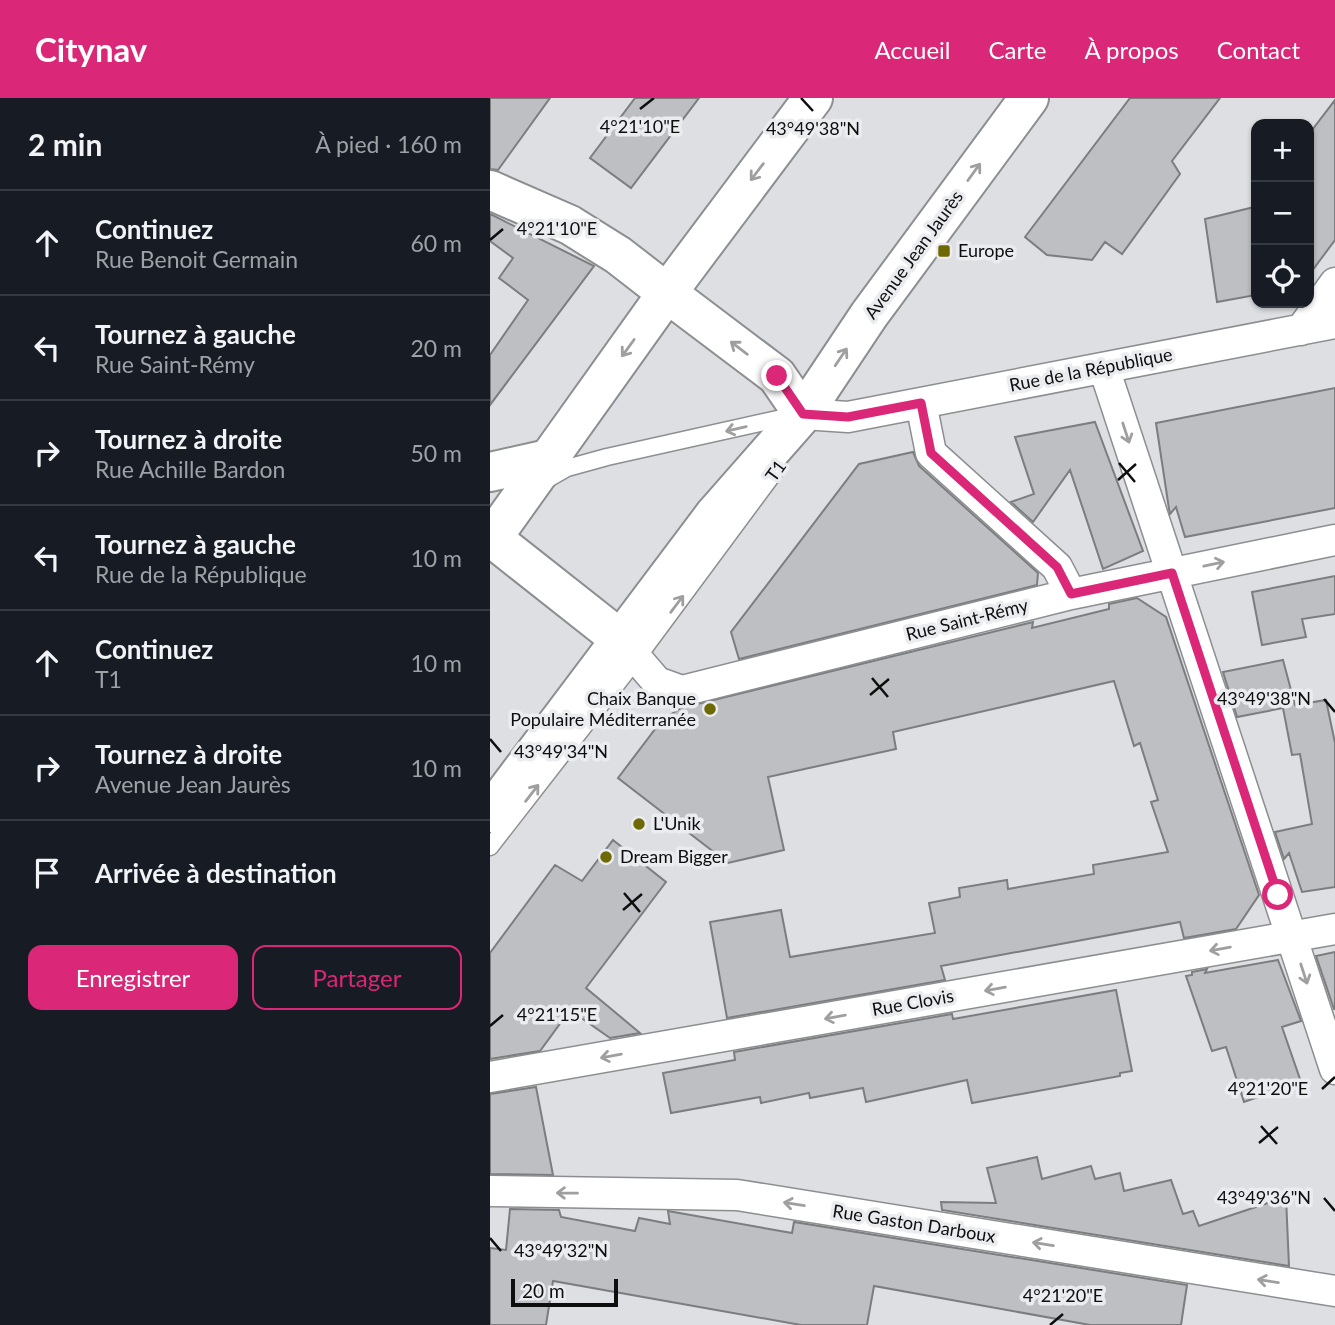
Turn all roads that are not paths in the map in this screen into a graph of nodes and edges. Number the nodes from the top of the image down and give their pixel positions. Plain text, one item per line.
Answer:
1 (813, 98) edge
2 (1028, 98) edge
3 (490, 190) edge
4 (1335, 284) edge
5 (667, 293) junction
6 (1335, 323) edge
7 (1301, 330) junction
8 (1104, 368) junction
9 (921, 403) junction
10 (806, 422) junction
11 (548, 459) junction
12 (490, 472) edge
13 (524, 494) junction
14 (491, 534) edge
15 (1335, 540) edge
16 (1172, 573) junction
17 (1071, 594) junction
18 (628, 649) junction
19 (490, 813) edge
20 (490, 847) edge
21 (1335, 929) edge
22 (1291, 937) junction
23 (1335, 1069) edge
24 (490, 1077) edge
25 (490, 1191) edge
26 (1335, 1292) edge

1 -> 5 main road
10 -> 2 main road, Avenue Jean Jaurès
3 - 5 main road
4 - 7 street
10 -> 5 main road
5 -> 11 main road
6 - 7 street, Rue de la République
7 - 8 street, Rue de la République
8 - 9 street, Rue de la République
8 -> 16 street
9 - 10 street, Rue de la République
9 - 17 street
10 -> 13 lane
18 -> 10 main road, Avenue Jean Jaurès
11 - 12 main road
11 - 13 main road
13 - 14 main road
14 - 18 main road
16 -> 15 street, Rue Saint-Rémy
16 - 17 street, Rue Saint-Rémy
16 - 22 street
17 - 18 street, Rue Saint-Rémy
18 - 19 main road, Avenue Jean Jaurès
20 -> 18 lane
21 - 22 street, Rue Clovis
22 -> 23 street
22 -> 24 street, Rue Clovis
26 -> 25 street, Rue Gaston Darboux

